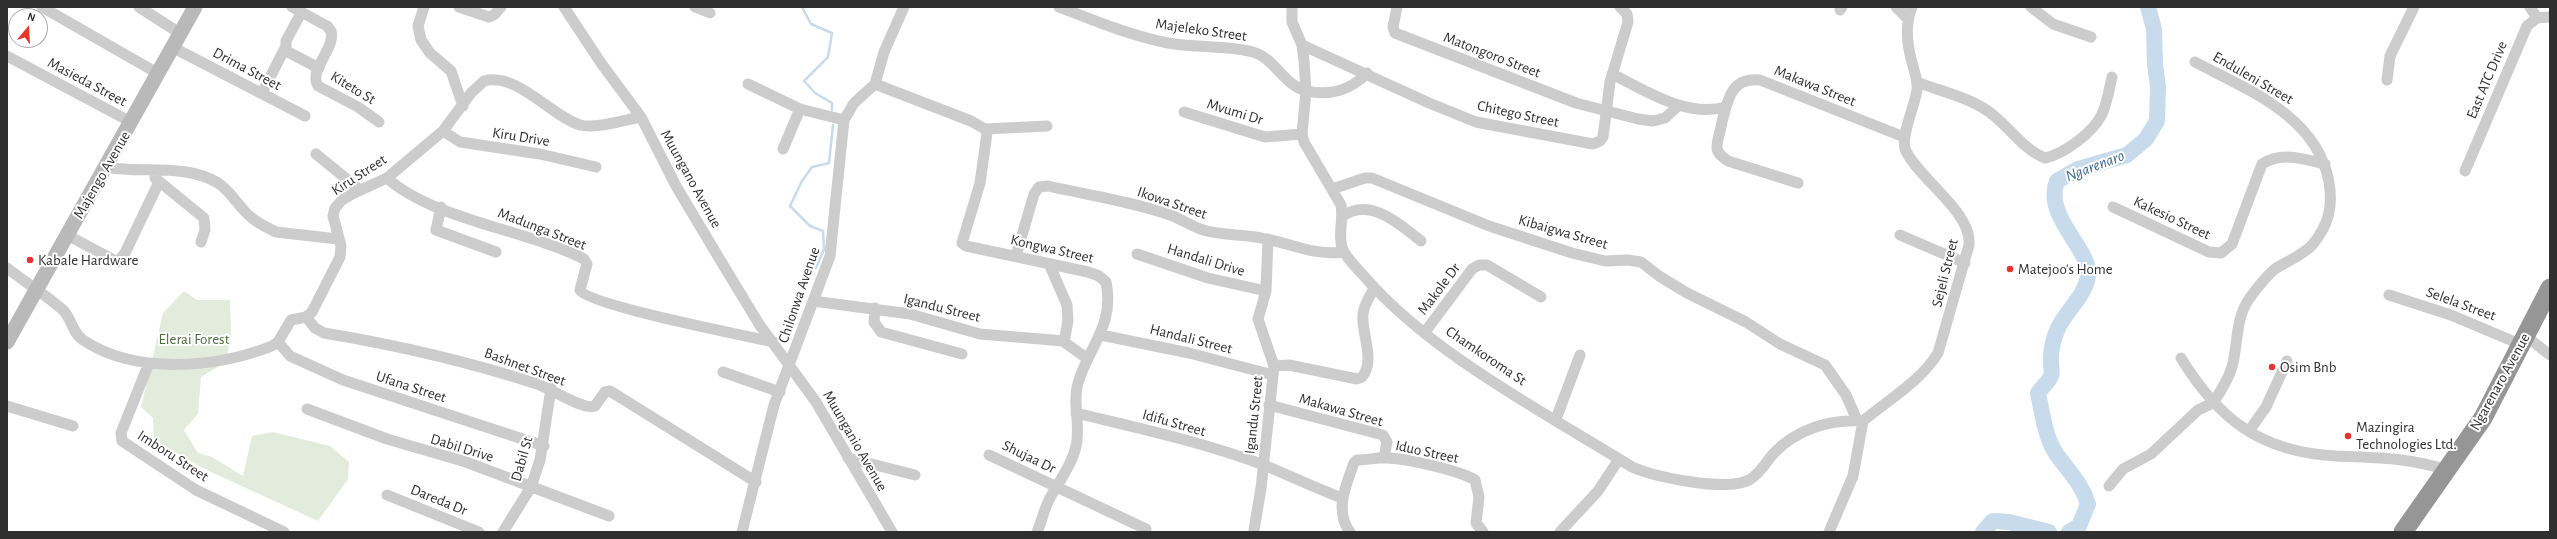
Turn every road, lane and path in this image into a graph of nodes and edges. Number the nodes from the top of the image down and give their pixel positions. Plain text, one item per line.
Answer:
1 (42, 7) edge
2 (139, 7) edge
3 (195, 7) edge
4 (424, 7) edge
5 (459, 7) edge
6 (501, 7) edge
7 (564, 7) edge
8 (695, 7) edge
9 (904, 7) edge
10 (1059, 7) edge
11 (1292, 7) edge
12 (1397, 7) edge
13 (1620, 7) edge
14 (1896, 7) edge
15 (1912, 7) edge
16 (2031, 7) edge
17 (2414, 7) edge
18 (2530, 7) edge
19 (296, 10) edge
20 (710, 13) dead end
21 (2550, 17) edge
22 (1907, 18) junction
23 (2537, 18) junction
24 (181, 34) junction
25 (2091, 37) dead end
26 (1302, 45) junction
27 (174, 48) junction
28 (285, 48) junction
29 (7, 56) edge
30 (2195, 62) dead end
31 (319, 68) junction
32 (1368, 73) junction
33 (159, 74) junction
34 (1612, 74) junction
35 (2112, 77) dead end
36 (2387, 80) dead end
37 (1917, 82) junction
38 (748, 84) dead end
39 (875, 84) junction
40 (1306, 91) junction
41 (262, 93) junction
42 (1680, 105) junction
43 (463, 106) junction
44 (1726, 107) junction
45 (800, 109) junction
46 (1604, 110) junction
47 (1184, 112) dead end
48 (305, 116) dead end
49 (641, 117) junction
50 (844, 120) junction
51 (131, 122) junction
52 (379, 122) dead end
53 (1047, 126) dead end
54 (985, 129) junction
55 (443, 131) junction
56 (1302, 134) junction
57 (1904, 137) junction
58 (783, 149) dead end
59 (316, 154) dead end
60 (2325, 164) junction
61 (596, 166) dead end
62 (106, 167) junction
63 (147, 171) junction
64 (2465, 171) dead end
65 (387, 178) junction
66 (159, 182) junction
67 (1798, 183) dead end
68 (360, 190) junction
69 (1332, 190) junction
70 (441, 207) junction
71 (2113, 207) dead end
72 (1343, 216) junction
73 (68, 235) junction
74 (1900, 236) dead end
75 (338, 239) junction
76 (1268, 239) junction
77 (1421, 241) dead end
78 (200, 242) dead end
79 (496, 252) dead end
80 (1344, 252) junction
81 (1137, 254) dead end
82 (1016, 256) junction
83 (1965, 263) junction
84 (1050, 266) junction
85 (7, 268) edge
86 (1374, 288) junction
87 (2550, 288) edge
88 (36, 290) junction
89 (1266, 292) junction
90 (2389, 295) dead end
91 (1541, 297) dead end
92 (813, 300) junction
93 (875, 308) junction
94 (306, 317) junction
95 (1425, 332) junction
96 (1101, 335) junction
97 (1064, 341) junction
98 (2524, 341) junction
99 (7, 342) edge
100 (278, 342) junction
101 (774, 342) junction
102 (962, 354) dead end
103 (2550, 354) edge
104 (1580, 356) dead end
105 (2182, 358) dead end
106 (1088, 359) junction
107 (2287, 361) dead end
108 (149, 363) junction
109 (790, 367) junction
110 (1273, 371) junction
111 (723, 372) dead end
112 (551, 388) junction
113 (780, 392) junction
114 (2213, 403) junction
115 (1269, 405) junction
116 (7, 406) edge
117 (307, 409) dead end
118 (1076, 413) junction
119 (1556, 419) junction
120 (1860, 420) junction
121 (73, 426) dead end
122 (2249, 431) junction
123 (544, 446) junction
124 (989, 455) dead end
125 (848, 458) junction
126 (1384, 458) junction
127 (1619, 459) junction
128 (1263, 465) junction
129 (2447, 470) junction
130 (915, 475) dead end
131 (756, 482) junction
132 (2109, 486) dead end
133 (531, 487) junction
134 (1056, 487) junction
135 (387, 495) dead end
136 (1342, 498) junction
137 (609, 516) dead end
138 (1146, 529) dead end
139 (1254, 530) dead end
140 (284, 532) edge
141 (479, 532) edge
142 (503, 532) edge
143 (742, 532) edge
144 (892, 532) edge
145 (1037, 532) edge
146 (1350, 532) edge
147 (1483, 532) edge
148 (1560, 532) edge
149 (1829, 532) edge
150 (2403, 532) edge

1 - 33 street
2 - 24 street
3 - 24 street, Majengo Avenue
4 - 43 street
5 - 6 street
7 - 49 street, Muungano Avenue
8 - 20 street
9 - 39 street
10 - 40 street, Majeleko Street
11 - 26 street
12 - 46 street, Matongoro Street
13 - 34 street, Chitego Street
14 - 22 street
15 - 22 street
16 - 25 street
17 - 36 street
18 - 23 street
19 - 28 street
19 - 31 street, Kiteto St
21 - 23 street
22 - 37 street
23 - 64 street, East ATC Drive
24 - 27 street, Majengo Avenue
26 - 32 street, Chitego Street
26 - 40 street
27 - 33 street, Majengo Avenue
27 - 41 street, Drima Street
28 - 31 street
28 - 41 street
29 - 51 street, Masieda Street
30 - 60 street, Enduleni Street
31 - 52 street, Kiteto St
32 - 40 street
32 - 46 street, Chitego Street
33 - 51 street, Majengo Avenue
34 - 42 street
34 - 46 street, Chitego Street
35 - 37 street
37 - 57 street
38 - 45 street
39 - 50 street, Chilonwa Avenue
39 - 54 street
40 - 56 street
41 - 48 street, Drima Street
42 - 44 street
42 - 46 street
43 - 49 street, Kiru Street
43 - 55 street, Kiru Street
44 - 57 street, Makawa Street
44 - 67 street, Makawa Street
45 - 50 street
45 - 58 street
47 - 56 street, Mvumi Dr
49 - 101 street, Muungano Avenue
50 - 92 street, Chilonwa Avenue
51 - 62 street, Majengo Avenue
53 - 54 street
54 - 82 street, Kongwa Street
55 - 61 street, Kiru Drive
55 - 65 street, Kiru Street
56 - 69 street
57 - 83 street, Sejeli Street
59 - 68 street
60 - 71 street, Kakesio Street
60 - 114 street, Enduleni Street
62 - 63 street
62 - 73 street, Majengo Avenue
63 - 66 street
63 - 75 street
65 - 68 street, Kiru Street
65 - 70 street, Madunga Street
66 - 73 street
66 - 78 street
68 - 75 street, Kiru Street
69 - 72 street
69 - 120 street, Kibaigwa Street
70 - 79 street
70 - 101 street, Madunga Street
72 - 77 street
72 - 80 street
73 - 88 street, Majengo Avenue
74 - 83 street
75 - 94 street, Kiru Street
76 - 80 street, Ikowa Street
76 - 82 street, Ikowa Street
76 - 89 street
80 - 86 street, Chamkoroma St
81 - 89 street, Handali Drive
82 - 84 street, Kongwa Street
83 - 120 street, Sejeli Street
84 - 96 street, Kongwa Street
84 - 97 street
85 - 88 street
86 - 95 street, Chamkoroma St
86 - 110 street, Igandu Street
87 - 98 highway, Ngarenaro Avenue
88 - 99 street, Majengo Avenue
88 - 108 street
89 - 110 street
90 - 98 street, Selela Street
91 - 95 street, Makole Dr
92 - 93 street, Igandu Street
92 - 109 street, Chilonwa Avenue
93 - 97 street, Igandu Street
93 - 102 street
94 - 100 street
94 - 112 street, Bashnet Street
95 - 119 street, Chamkoroma St
96 - 106 street, Kongwa Street
96 - 110 street, Handali Street
97 - 106 street
98 - 103 street, Selela Street
98 - 129 highway, Ngarenaro Avenue
100 - 108 street
100 - 123 street, Ufana Street
101 - 109 street, Muungano Avenue
104 - 119 street
105 - 114 street
106 - 118 street, Kongwa Street
107 - 122 street
108 - 140 street, Imboru Street
109 - 113 street, Chilonwa Avenue
109 - 125 street, Muunganio Avenue
110 - 115 street, Igandu Street
111 - 113 street
112 - 123 street, Dabil St
112 - 131 street, Bashnet Street
113 - 131 street, Chilonwa Avenue
114 - 122 street
114 - 132 street
115 - 126 street, Makawa Street
115 - 128 street, Igandu Street
116 - 121 street
117 - 133 street, Dabil Drive
118 - 128 street, Idifu Street
118 - 134 street, Kongwa Street
119 - 127 street, Chamkoroma St
120 - 127 street, Chamkoroma St
120 - 149 street
122 - 129 street
123 - 133 street, Dabil St
124 - 134 street, Shujaa Dr
125 - 130 street
125 - 144 street, Muunganio Avenue
126 - 136 street, Iduo Street
126 - 147 street, Iduo Street
127 - 148 street
128 - 136 street
128 - 139 street, Igandu Street
129 - 150 highway, Ngarenaro Avenue
131 - 143 street, Chilonwa Avenue
133 - 137 street, Dabil Drive
133 - 142 street, Dabil St
134 - 138 street, Shujaa Dr
134 - 145 street, Kongwa Street
135 - 141 street, Dareda Dr
136 - 146 street, Iduo Street

